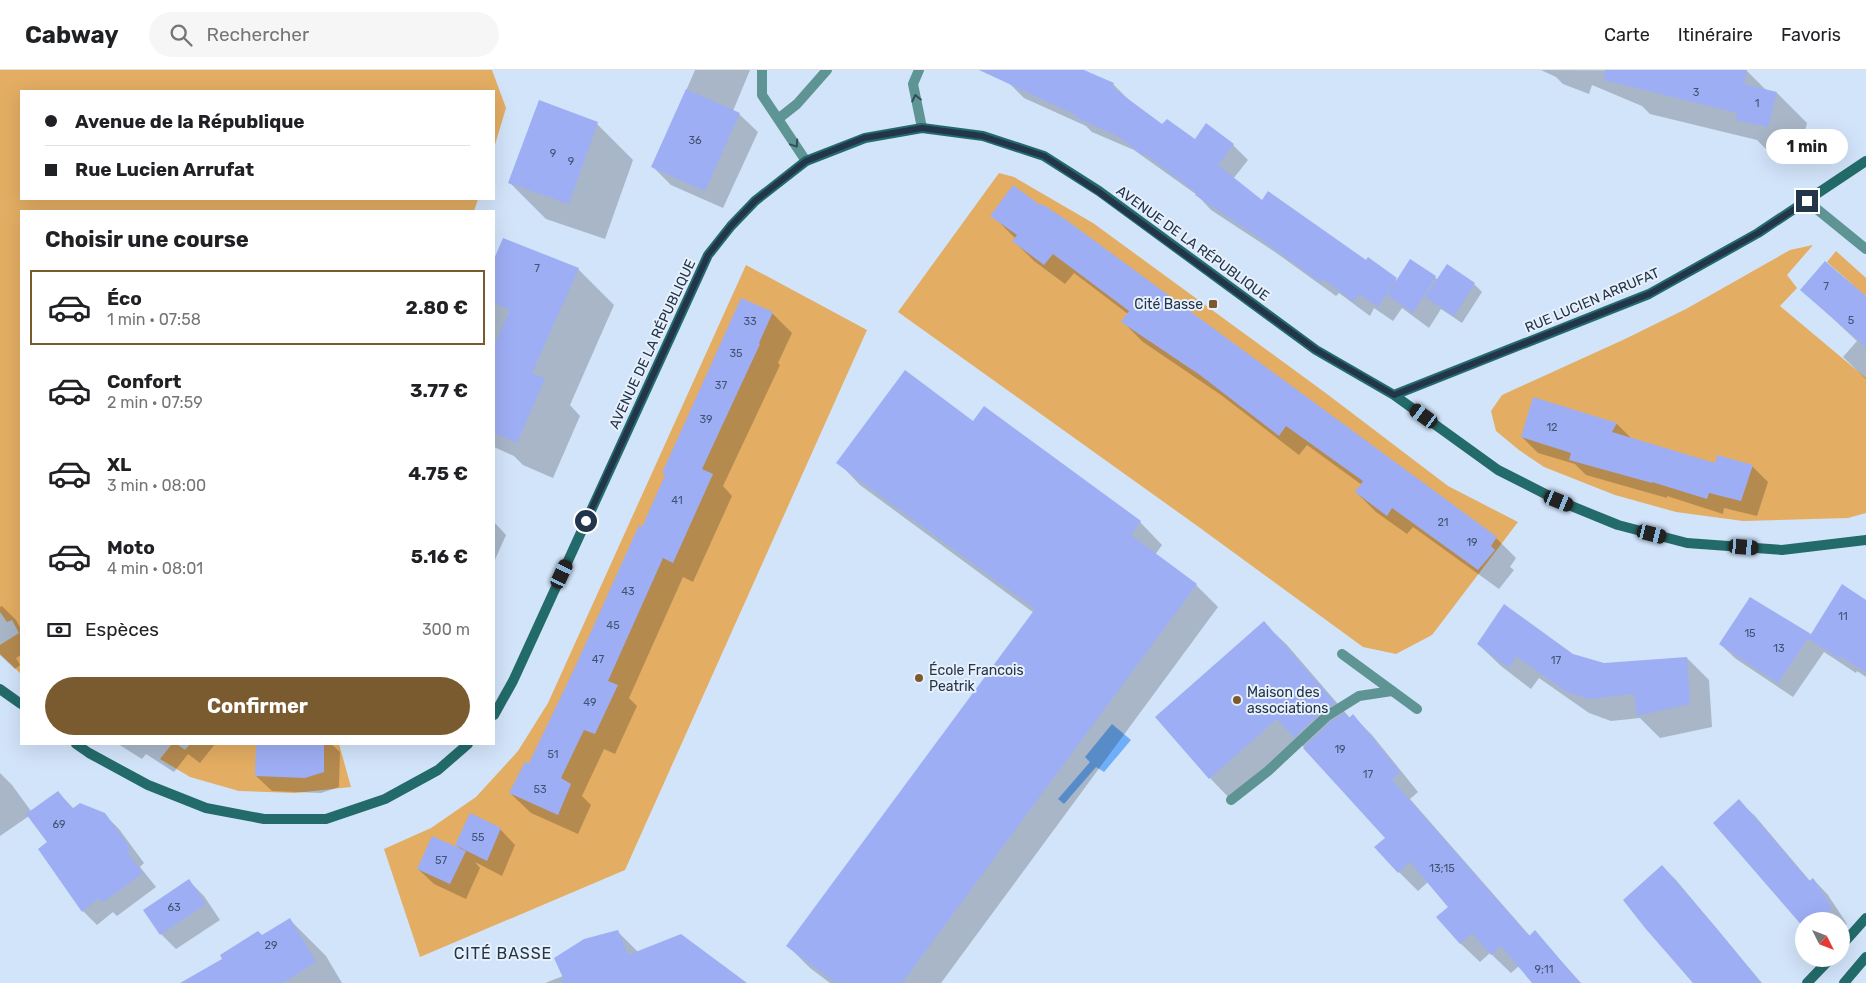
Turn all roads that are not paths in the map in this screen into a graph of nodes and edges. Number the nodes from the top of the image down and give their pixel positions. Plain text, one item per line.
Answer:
1 (762, 70) edge
2 (827, 70) edge
3 (919, 70) edge
4 (778, 119) junction
5 (922, 128) junction
6 (806, 161) junction
7 (1866, 161) edge
8 (1807, 201) junction
9 (1866, 249) edge
10 (1394, 395) junction
11 (1866, 540) edge
12 (1342, 654) dead end
13 (0, 689) edge
14 (1392, 691) junction
15 (20, 703) edge
16 (1417, 709) dead end
17 (495, 713) edge
18 (77, 745) edge
19 (467, 745) edge
20 (1231, 800) dead end
21 (1866, 918) edge
22 (1850, 936) edge
23 (1866, 958) edge
24 (1821, 968) edge
25 (1807, 983) edge
26 (1844, 983) edge

1 - 4 street
2 - 4 street
5 -> 3 street
4 -> 6 street
5 - 6 street, AVENUE DE LA RÉPUBLIQUE
5 - 10 street, AVENUE DE LA RÉPUBLIQUE
6 - 17 street, AVENUE DE LA RÉPUBLIQUE
7 - 8 street, RUE LUCIEN ARRUFAT
8 - 9 street
8 - 10 street, RUE LUCIEN ARRUFAT
10 - 11 street, AVENUE DE LA RÉPUBLIQUE
12 - 14 street
13 - 15 street
14 - 16 street
14 - 20 street
18 - 19 street
21 - 22 street
23 - 26 street
24 - 25 street

